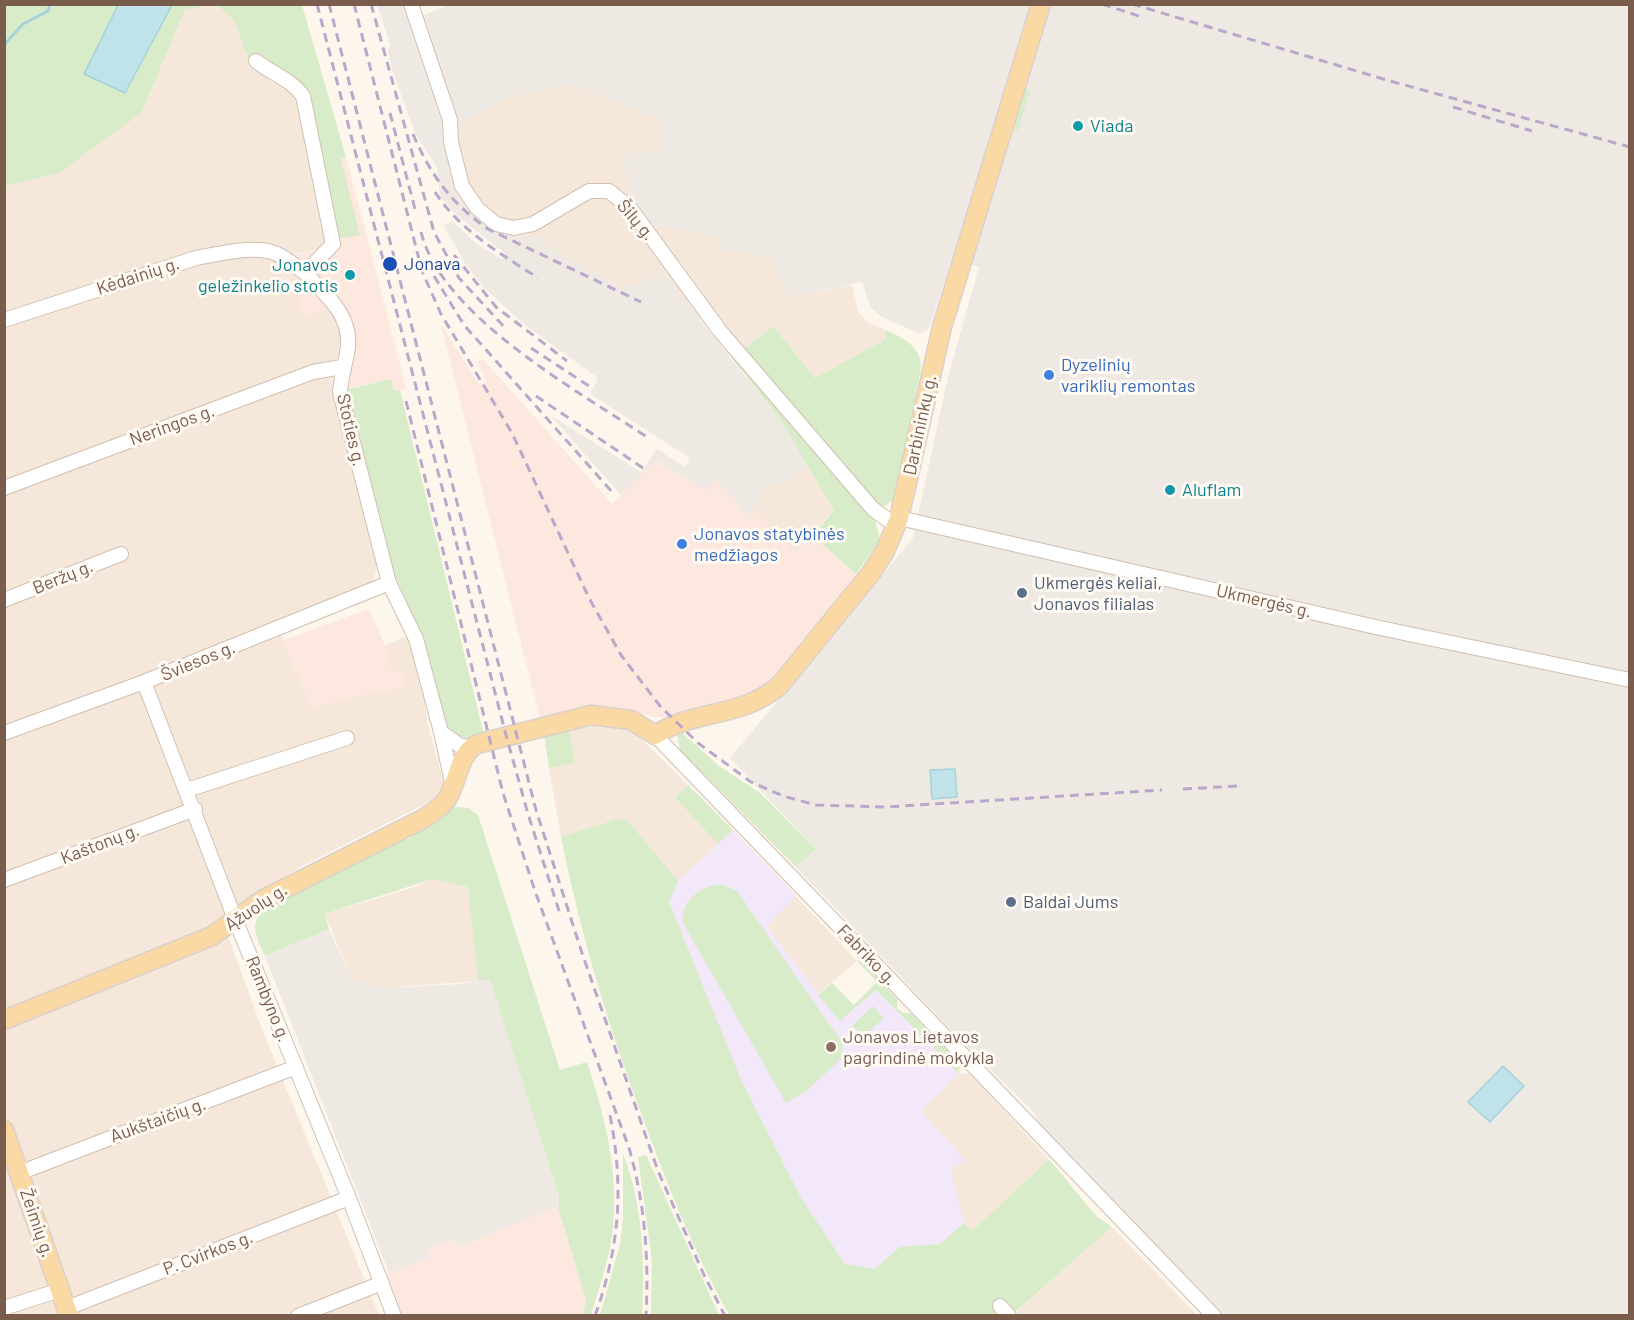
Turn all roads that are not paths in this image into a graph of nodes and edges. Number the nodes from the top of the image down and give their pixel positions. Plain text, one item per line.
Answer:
1 (411, 4) edge
2 (1041, 4) edge
3 (256, 61) dead end
4 (305, 273) junction
5 (4, 320) edge
6 (342, 367) junction
7 (4, 488) edge
8 (898, 522) junction
9 (120, 554) dead end
10 (389, 584) junction
11 (4, 600) edge
12 (1629, 680) edge
13 (144, 682) junction
14 (441, 732) junction
15 (4, 733) edge
16 (655, 735) junction
17 (347, 738) dead end
18 (470, 748) junction
19 (453, 787) junction
20 (187, 790) junction
21 (195, 809) junction
22 (4, 880) edge
23 (235, 919) junction
24 (4, 1020) edge
25 (296, 1067) junction
26 (4, 1130) edge
27 (19, 1173) junction
28 (349, 1198) junction
29 (382, 1283) junction
30 (60, 1290) junction
31 (4, 1308) edge
32 (68, 1312) edge
33 (298, 1316) edge
34 (394, 1316) edge
35 (1214, 1316) edge

1 - 8 street, Šilų g.
2 - 8 main road, Darbininkų g.
3 - 4 street
4 - 5 street, Kėdainių g.
4 - 6 street, Stoties g.
6 - 7 street, Neringos g.
6 - 10 street, Stoties g.
8 - 12 street, Ukmergės g.
8 - 16 main road, Darbininkų g.
9 - 11 street, Beržų g.
10 - 13 street, Šviesos g.
10 - 14 street, Stoties g.
13 - 15 street, Šviesos g.
13 - 20 street, Rambyno g.
14 - 18 street
14 - 19 street, Stoties g.
16 - 18 main road, Fabriko g.
16 - 35 street, Fabriko g.
17 - 20 street
18 - 19 main road, Ąžuolų g.
19 - 23 main road, Ąžuolų g.
20 - 21 street, Rambyno g.
21 - 22 street, Kaštonų g.
21 - 23 street, Rambyno g.
23 - 24 main road, Ąžuolų g.
23 - 25 street, Rambyno g.
25 - 27 street, Aukštaičių g.
25 - 28 street, Rambyno g.
26 - 27 main road, Žeimių g.
27 - 30 main road, Žeimių g.
28 - 29 street, Rambyno g.
28 - 32 street, P. Cvirkos g.
29 - 33 street
29 - 34 street, Rambyno g.
30 - 31 street
30 - 32 main road, Žeimių g.

